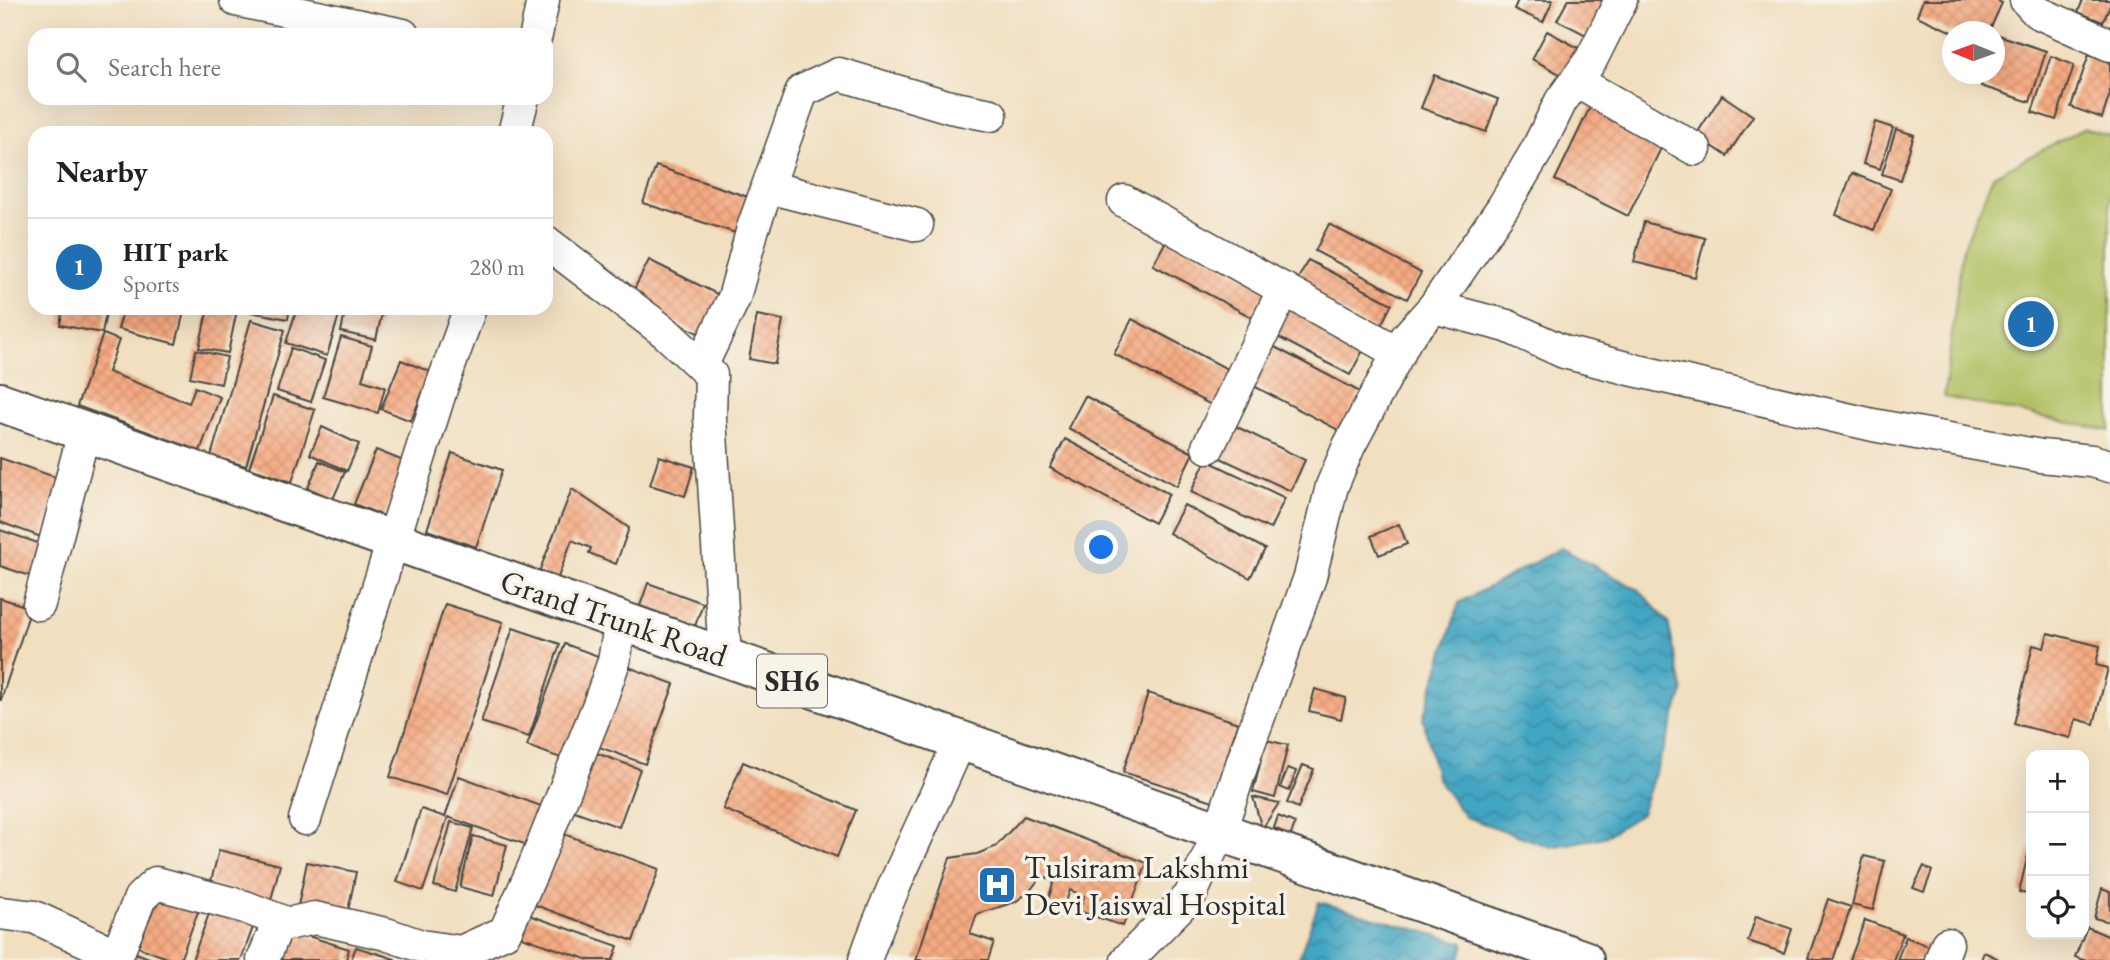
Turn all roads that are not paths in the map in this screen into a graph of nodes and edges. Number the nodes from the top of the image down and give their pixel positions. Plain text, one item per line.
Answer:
1 (236, 0) edge
2 (542, 0) edge
3 (1621, 0) edge
4 (2026, 0) edge
5 (2070, 13) edge
6 (370, 28) edge
7 (537, 28) edge
8 (2110, 45) edge
9 (1576, 81) junction
10 (521, 105) edge
11 (991, 115) dead end
12 (516, 126) edge
13 (1695, 149) dead end
14 (768, 187) junction
15 (1124, 201) dead end
16 (917, 225) dead end
17 (553, 247) edge
18 (1284, 289) junction
19 (1434, 307) junction
20 (468, 315) edge
21 (1399, 353) junction
22 (701, 366) junction
23 (0, 402) edge
24 (84, 432) junction
25 (1208, 447) dead end
26 (2110, 466) edge
27 (393, 541) junction
28 (39, 604) dead end
29 (621, 621) junction
30 (725, 657) junction
31 (960, 740) junction
32 (306, 819) dead end
33 (1220, 831) junction
34 (0, 913) edge
35 (288, 924) junction
36 (431, 954) edge
37 (116, 958) edge
38 (1575, 959) edge
39 (263, 960) edge
40 (865, 960) edge
41 (1127, 960) edge

1 - 6 street
2 - 7 street
3 - 9 street
4 - 5 street
5 - 8 street
9 - 13 street
9 - 19 street
10 - 12 street
11 - 14 street
14 - 16 street
14 - 22 street
15 - 18 street
17 - 22 street
18 - 21 street
18 - 25 street
19 - 21 street
19 - 26 street
20 - 27 street
21 - 33 street
22 - 30 street
23 - 24 main road, Grand Trunk Road / SH6
24 - 27 main road, Grand Trunk Road / SH6
24 - 28 street
27 - 29 main road, Grand Trunk Road / SH6
27 - 32 street
29 - 30 main road, Grand Trunk Road / SH6
29 - 36 street
30 - 31 main road, Grand Trunk Road / SH6
31 - 33 main road, Grand Trunk Road / SH6
31 - 40 street
33 - 38 main road, Grand Trunk Road / SH6
33 - 41 street
34 - 37 street
35 - 36 street
35 - 37 street
35 - 39 street

